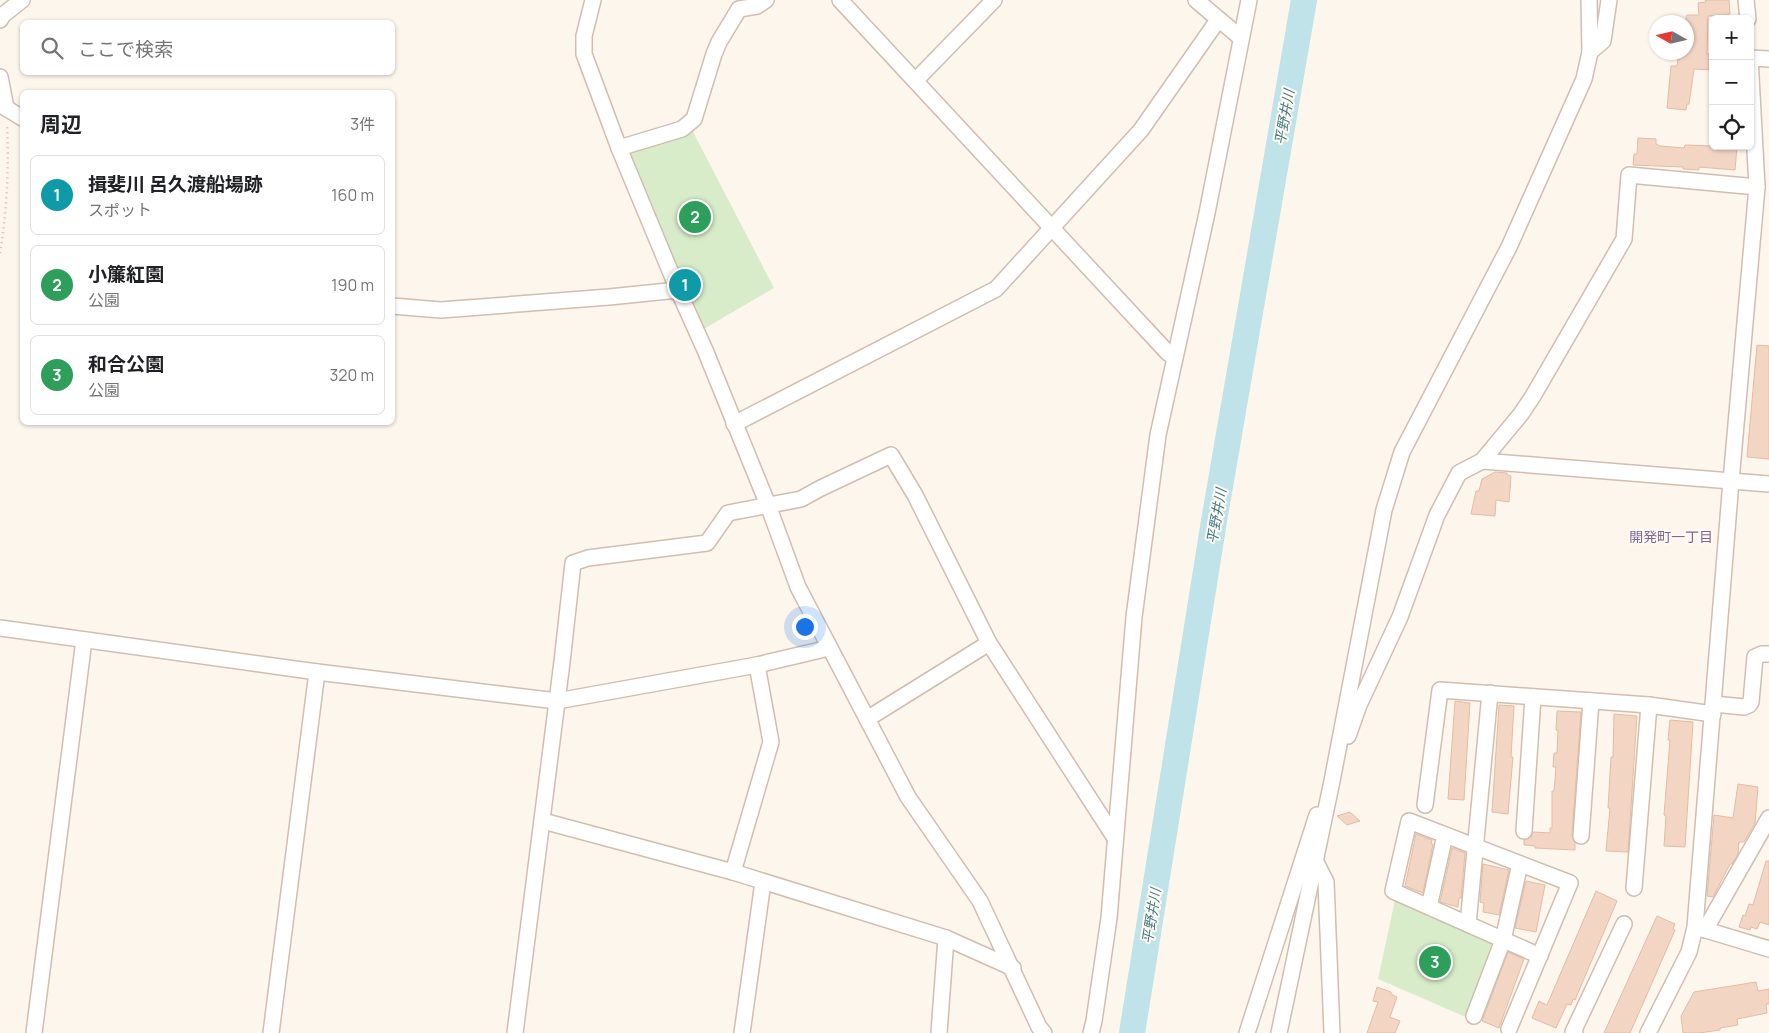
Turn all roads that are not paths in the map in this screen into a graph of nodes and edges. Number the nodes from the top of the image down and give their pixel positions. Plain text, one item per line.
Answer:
1 (22, 0) edge
2 (593, 0) edge
3 (766, 0) edge
4 (840, 0) edge
5 (994, 0) edge
6 (1196, 0) edge
7 (1249, 0) edge
8 (1589, 0) edge
9 (1609, 0) edge
10 (1746, 0) edge
11 (734, 4) edge
12 (1748, 15) edge
13 (0, 20) edge
14 (1218, 20) junction
15 (1242, 38) junction
16 (1590, 52) junction
17 (1754, 58) edge
18 (1769, 59) edge
19 (1750, 60) edge
20 (0, 77) edge
21 (916, 80) junction
22 (3, 106) edge
23 (20, 117) edge
24 (619, 148) junction
25 (1761, 185) edge
26 (1051, 227) junction
27 (678, 290) junction
28 (395, 306) edge
29 (1175, 356) junction
30 (734, 424) junction
31 (1482, 461) junction
32 (1731, 481) junction
33 (1769, 484) edge
34 (768, 505) junction
35 (0, 628) edge
36 (84, 640) junction
37 (989, 643) junction
38 (829, 648) junction
39 (1769, 654) edge
40 (757, 665) junction
41 (317, 672) junction
42 (1490, 693) junction
43 (1533, 697) junction
44 (557, 701) junction
45 (1591, 701) junction
46 (1649, 705) junction
47 (1713, 709) junction
48 (867, 719) junction
49 (1332, 781) junction
50 (1425, 805) dead end
51 (1769, 818) edge
52 (543, 821) junction
53 (1524, 831) dead end
54 (1445, 835) junction
55 (1581, 836) dead end
56 (1115, 838) junction
57 (1475, 847) junction
58 (1315, 860) junction
59 (1520, 864) junction
60 (733, 872) junction
61 (763, 882) junction
62 (1634, 888) dead end
63 (1429, 907) junction
64 (1468, 924) junction
65 (1624, 924) dead end
66 (1700, 928) junction
67 (946, 938) junction
68 (1503, 940) junction
69 (1769, 949) edge
70 (1540, 956) junction
71 (1013, 968) junction
72 (1474, 1016) dead end
73 (1510, 1029) dead end
74 (34, 1033) edge
75 (270, 1033) edge
76 (515, 1033) edge
77 (742, 1033) edge
78 (939, 1033) edge
79 (1044, 1033) edge
80 (1091, 1033) edge
81 (1247, 1033) edge
82 (1279, 1033) edge
83 (1332, 1033) edge
84 (1576, 1033) edge
85 (1648, 1033) edge

1 - 13 street
2 - 24 street
3 - 11 street
4 - 21 street
5 - 21 street
6 - 14 street
7 - 15 street
8 - 16 street
9 - 16 street
10 - 12 street
11 - 24 street
14 - 15 street
14 - 26 street
15 - 29 street
16 - 49 street
17 - 18 street
19 - 25 street
20 - 22 street
21 - 26 street
22 - 23 street
24 - 27 street
25 - 31 street
25 - 32 street
26 - 29 street
26 - 30 street
27 - 28 street
27 - 30 street
29 - 56 street
30 - 34 street
31 - 32 street
31 - 49 street
32 - 33 street
32 - 47 street
34 - 37 street
34 - 38 street
34 - 44 street
35 - 36 street
36 - 41 street
36 - 74 street
37 - 48 street
37 - 56 street
38 - 40 street
38 - 48 street
39 - 47 street
40 - 44 street
40 - 60 street
41 - 44 street
41 - 75 street
42 - 43 street
42 - 50 street
42 - 57 street
43 - 45 street
43 - 53 street
44 - 52 street
45 - 46 street
45 - 55 street
46 - 47 street
46 - 62 street
47 - 66 street
48 - 71 street
49 - 58 street
49 - 81 street
51 - 66 street
52 - 60 street
52 - 76 street
54 - 57 street
54 - 63 street
54 - 63 street
56 - 80 street
57 - 59 street
57 - 64 street
58 - 82 street
58 - 83 street
59 - 68 street
59 - 70 street
60 - 61 street
61 - 67 street
61 - 77 street
63 - 64 street
64 - 68 street
65 - 84 street
66 - 69 street
66 - 85 street
67 - 71 street
67 - 78 street
68 - 70 street
68 - 72 street
70 - 73 street
71 - 79 street

